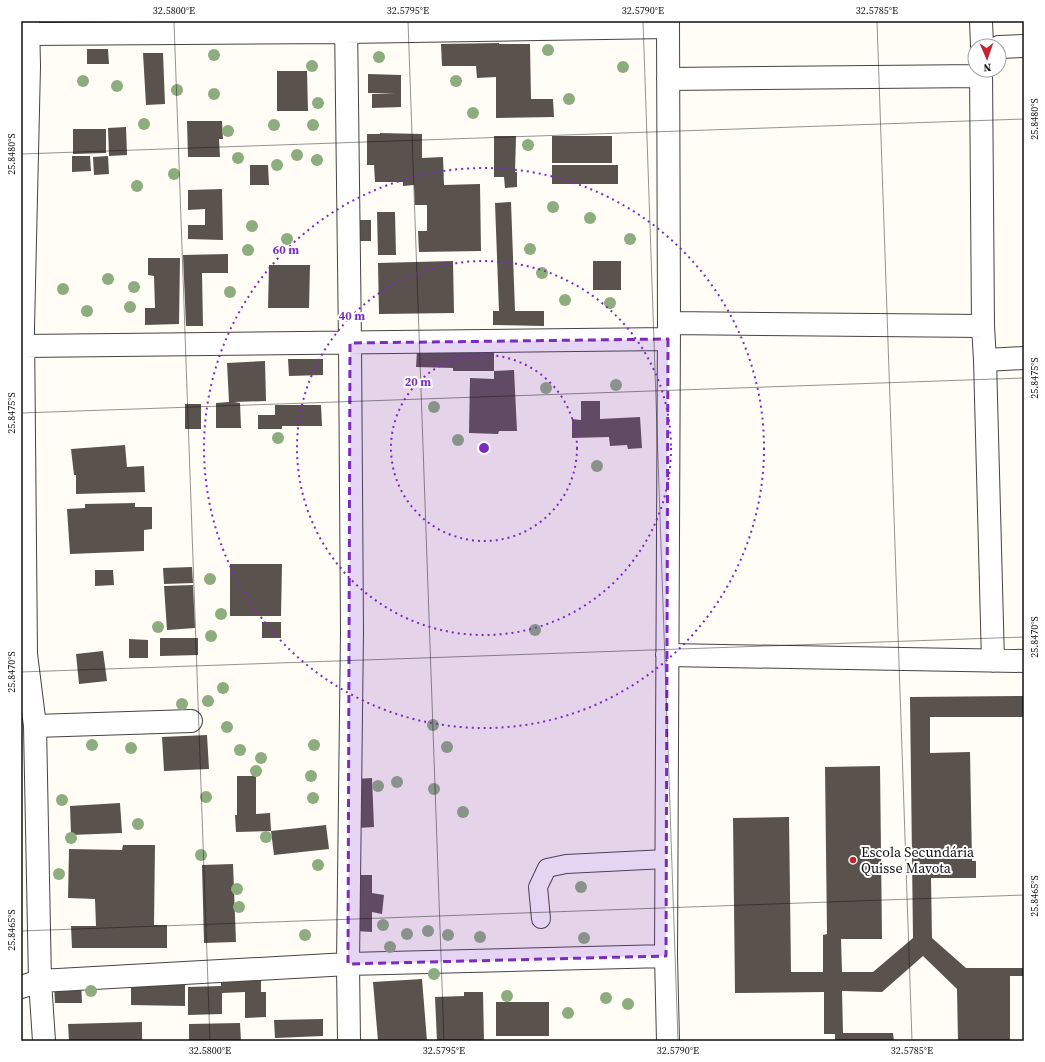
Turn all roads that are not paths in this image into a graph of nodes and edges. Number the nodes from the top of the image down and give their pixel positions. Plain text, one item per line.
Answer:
1 (981, 21) edge
2 (668, 24) edge
3 (27, 27) edge
4 (346, 27) edge
5 (982, 38) edge
6 (1024, 46) edge
7 (1007, 47) edge
8 (25, 66) edge
9 (967, 73) edge
10 (981, 78) edge
11 (668, 79) junction
12 (983, 326) junction
13 (668, 331) junction
14 (23, 334) edge
15 (350, 343) junction
16 (1024, 358) edge
17 (985, 360) junction
18 (23, 654) edge
19 (667, 655) junction
20 (993, 661) junction
21 (1024, 661) edge
22 (192, 721) dead end
23 (35, 726) junction
24 (666, 859) junction
25 (541, 919) dead end
26 (666, 956) junction
27 (348, 964) junction
28 (31, 984) edge
29 (44, 1041) edge
30 (349, 1041) edge
31 (668, 1041) edge

1 - 5 street
2 - 4 street
2 - 11 street
3 - 4 street
3 - 8 street
4 - 15 street
6 - 7 street
8 - 14 street
9 - 11 street
10 - 12 street
11 - 13 street
12 - 13 street
12 - 17 street
13 - 15 street
13 - 19 street
14 - 15 street
14 - 18 street
15 - 27 street
16 - 17 street
17 - 20 street
18 - 23 street
19 - 20 street
19 - 24 street
20 - 21 street
22 - 23 street
23 - 28 street
24 - 25 lane
24 - 26 street
26 - 27 street
26 - 31 street
27 - 28 street
27 - 30 street
28 - 29 street

